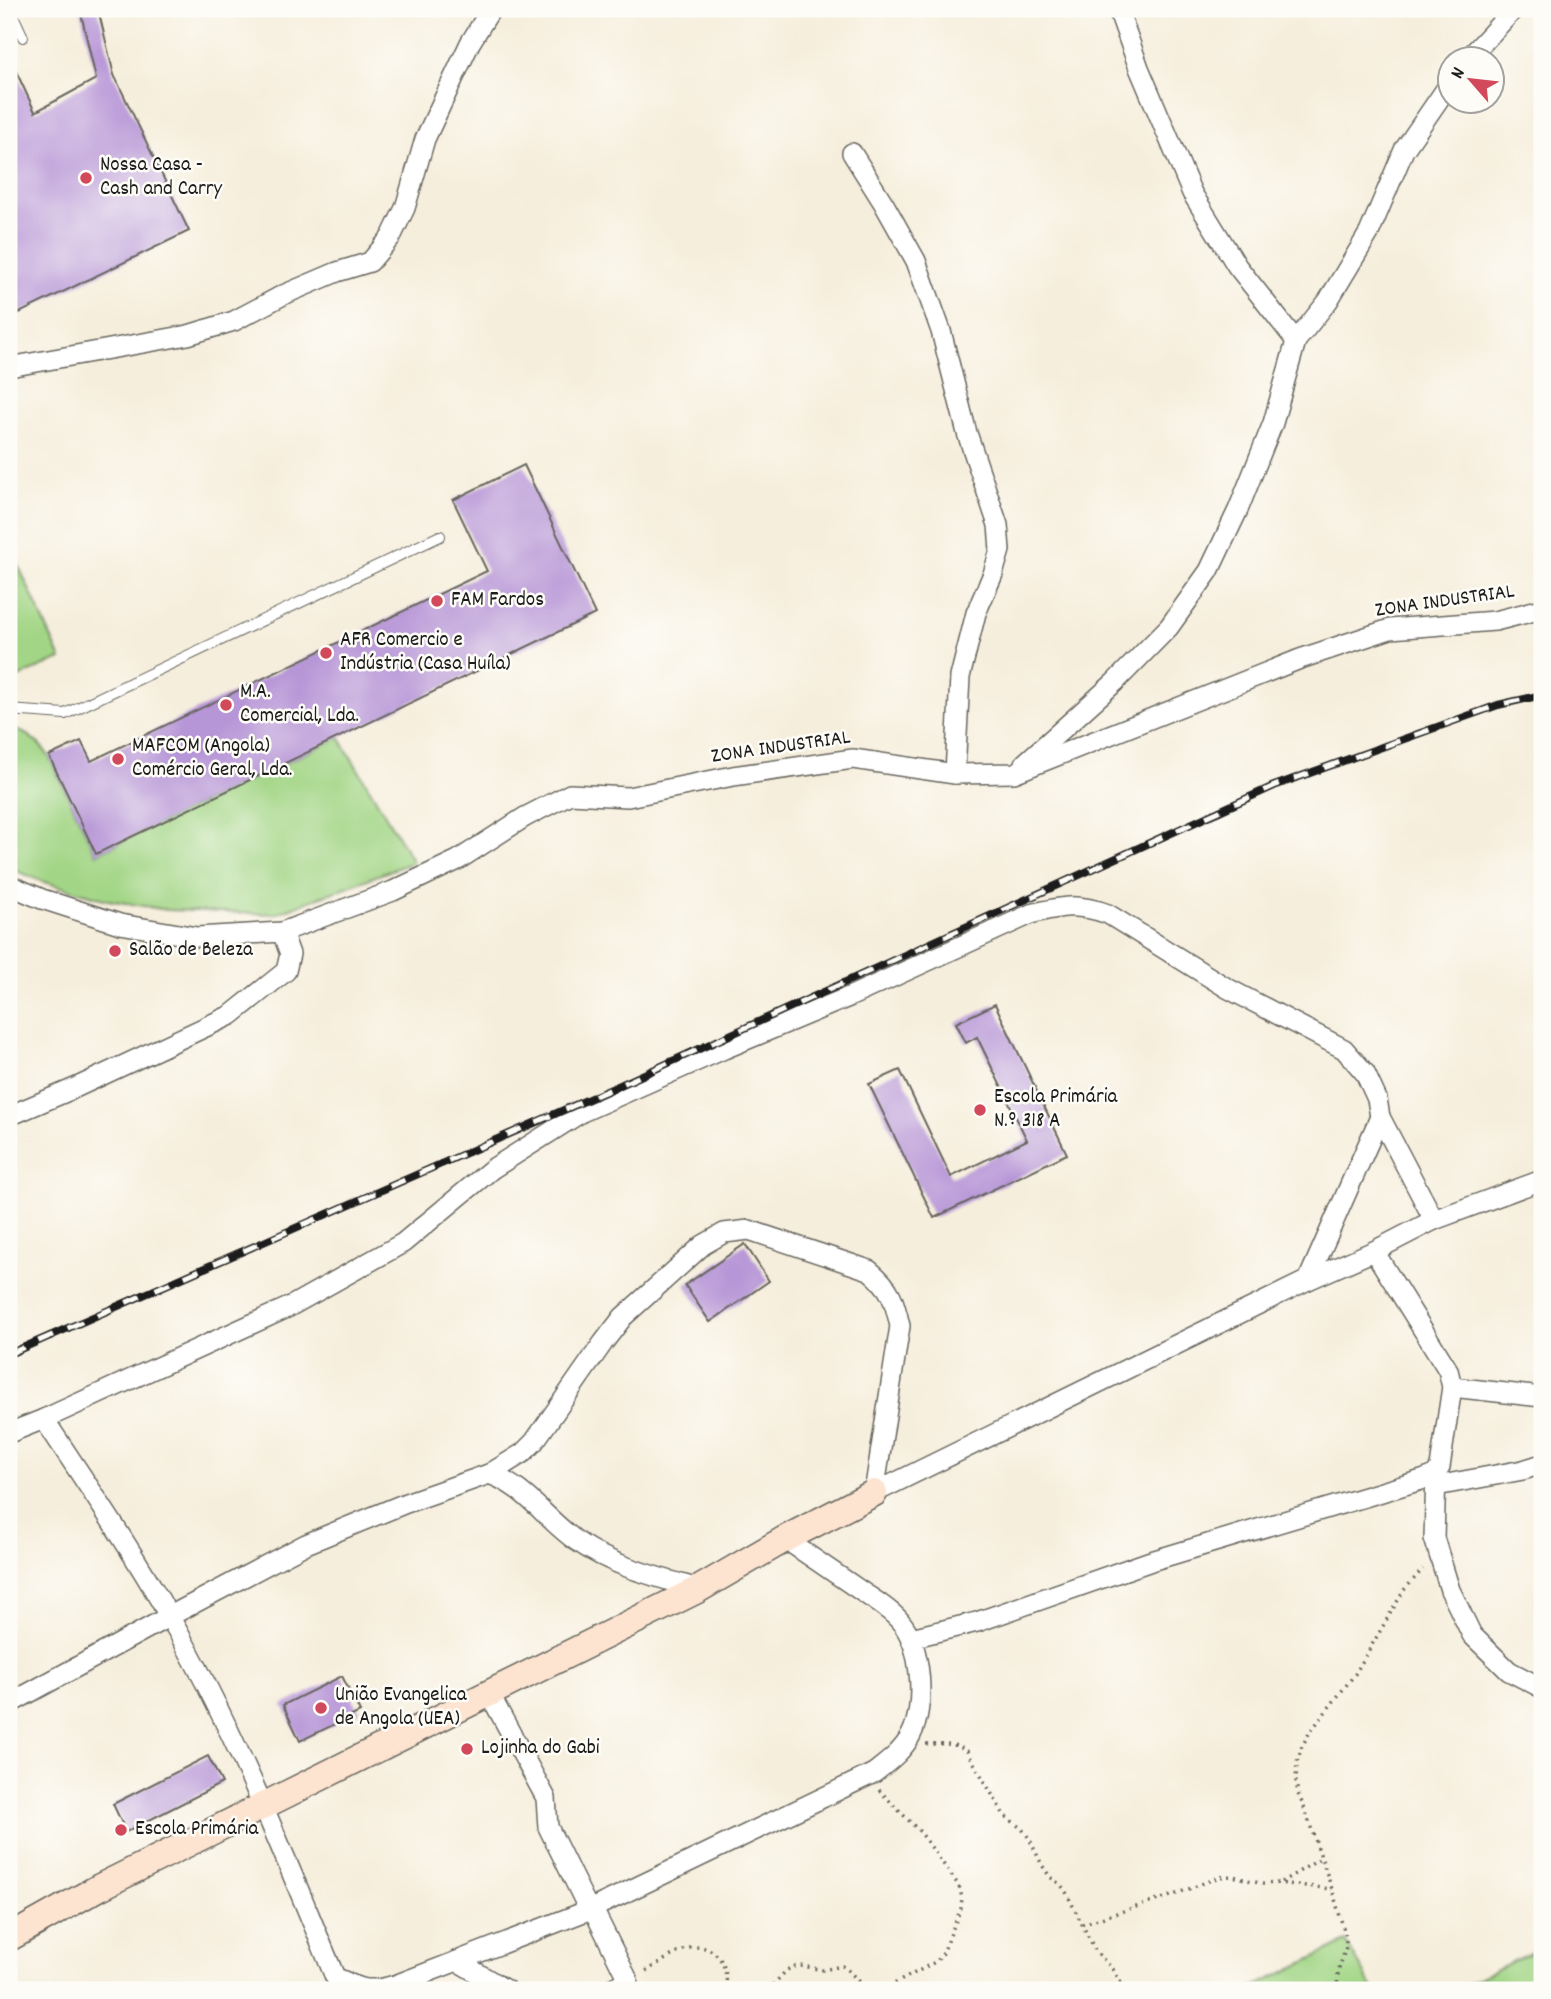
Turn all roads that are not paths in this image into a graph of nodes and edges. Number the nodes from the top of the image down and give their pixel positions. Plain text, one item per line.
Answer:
1 (10, 9) edge
2 (491, 9) edge
3 (1118, 9) edge
4 (1514, 9) edge
5 (23, 37) dead end
6 (1480, 46) edge
7 (1436, 100) edge
8 (852, 153) dead end
9 (1296, 341) junction
10 (9, 367) edge
11 (440, 536) dead end
12 (1542, 610) edge
13 (9, 710) edge
14 (1014, 773) junction
15 (955, 774) junction
16 (9, 885) edge
17 (282, 932) junction
18 (9, 1116) edge
19 (1380, 1117) junction
20 (1542, 1180) edge
21 (1434, 1220) junction
22 (1374, 1251) junction
23 (1308, 1280) junction
24 (1452, 1387) junction
25 (1542, 1397) edge
26 (44, 1419) junction
27 (9, 1433) edge
28 (1542, 1464) edge
29 (489, 1474) junction
30 (1436, 1480) junction
31 (873, 1493) junction
32 (785, 1539) junction
33 (699, 1589) junction
34 (170, 1616) junction
35 (911, 1637) junction
36 (1542, 1688) edge
37 (489, 1693) junction
38 (9, 1704) edge
39 (262, 1805) junction
40 (591, 1909) junction
41 (9, 1938) edge
42 (457, 1961) junction
43 (506, 1990) edge
44 (609, 1990) edge

1 - 5 lane
2 - 10 street
3 - 9 street
4 - 6 street
7 - 9 street
8 - 15 street
9 - 14 street
11 - 13 lane
12 - 14 street, ZONA INDUSTRIAL
14 - 15 street, ZONA INDUSTRIAL
15 - 17 street, ZONA INDUSTRIAL
16 - 17 street, ZONA INDUSTRIAL
17 - 18 street
19 - 21 street
19 - 23 street
19 - 26 street
20 - 21 street
21 - 22 street
22 - 23 street
22 - 24 street
23 - 31 street
24 - 25 street
24 - 30 street
26 - 27 street
26 - 34 street
28 - 30 street
29 - 31 street
29 - 33 street
29 - 34 street
30 - 35 street
30 - 36 street
31 - 32 street
32 - 33 street
32 - 35 street
33 - 37 street
34 - 38 street
34 - 39 street
35 - 40 street
37 - 39 street
37 - 40 street
39 - 41 street
39 - 42 street
40 - 42 street
40 - 44 street
42 - 43 street

